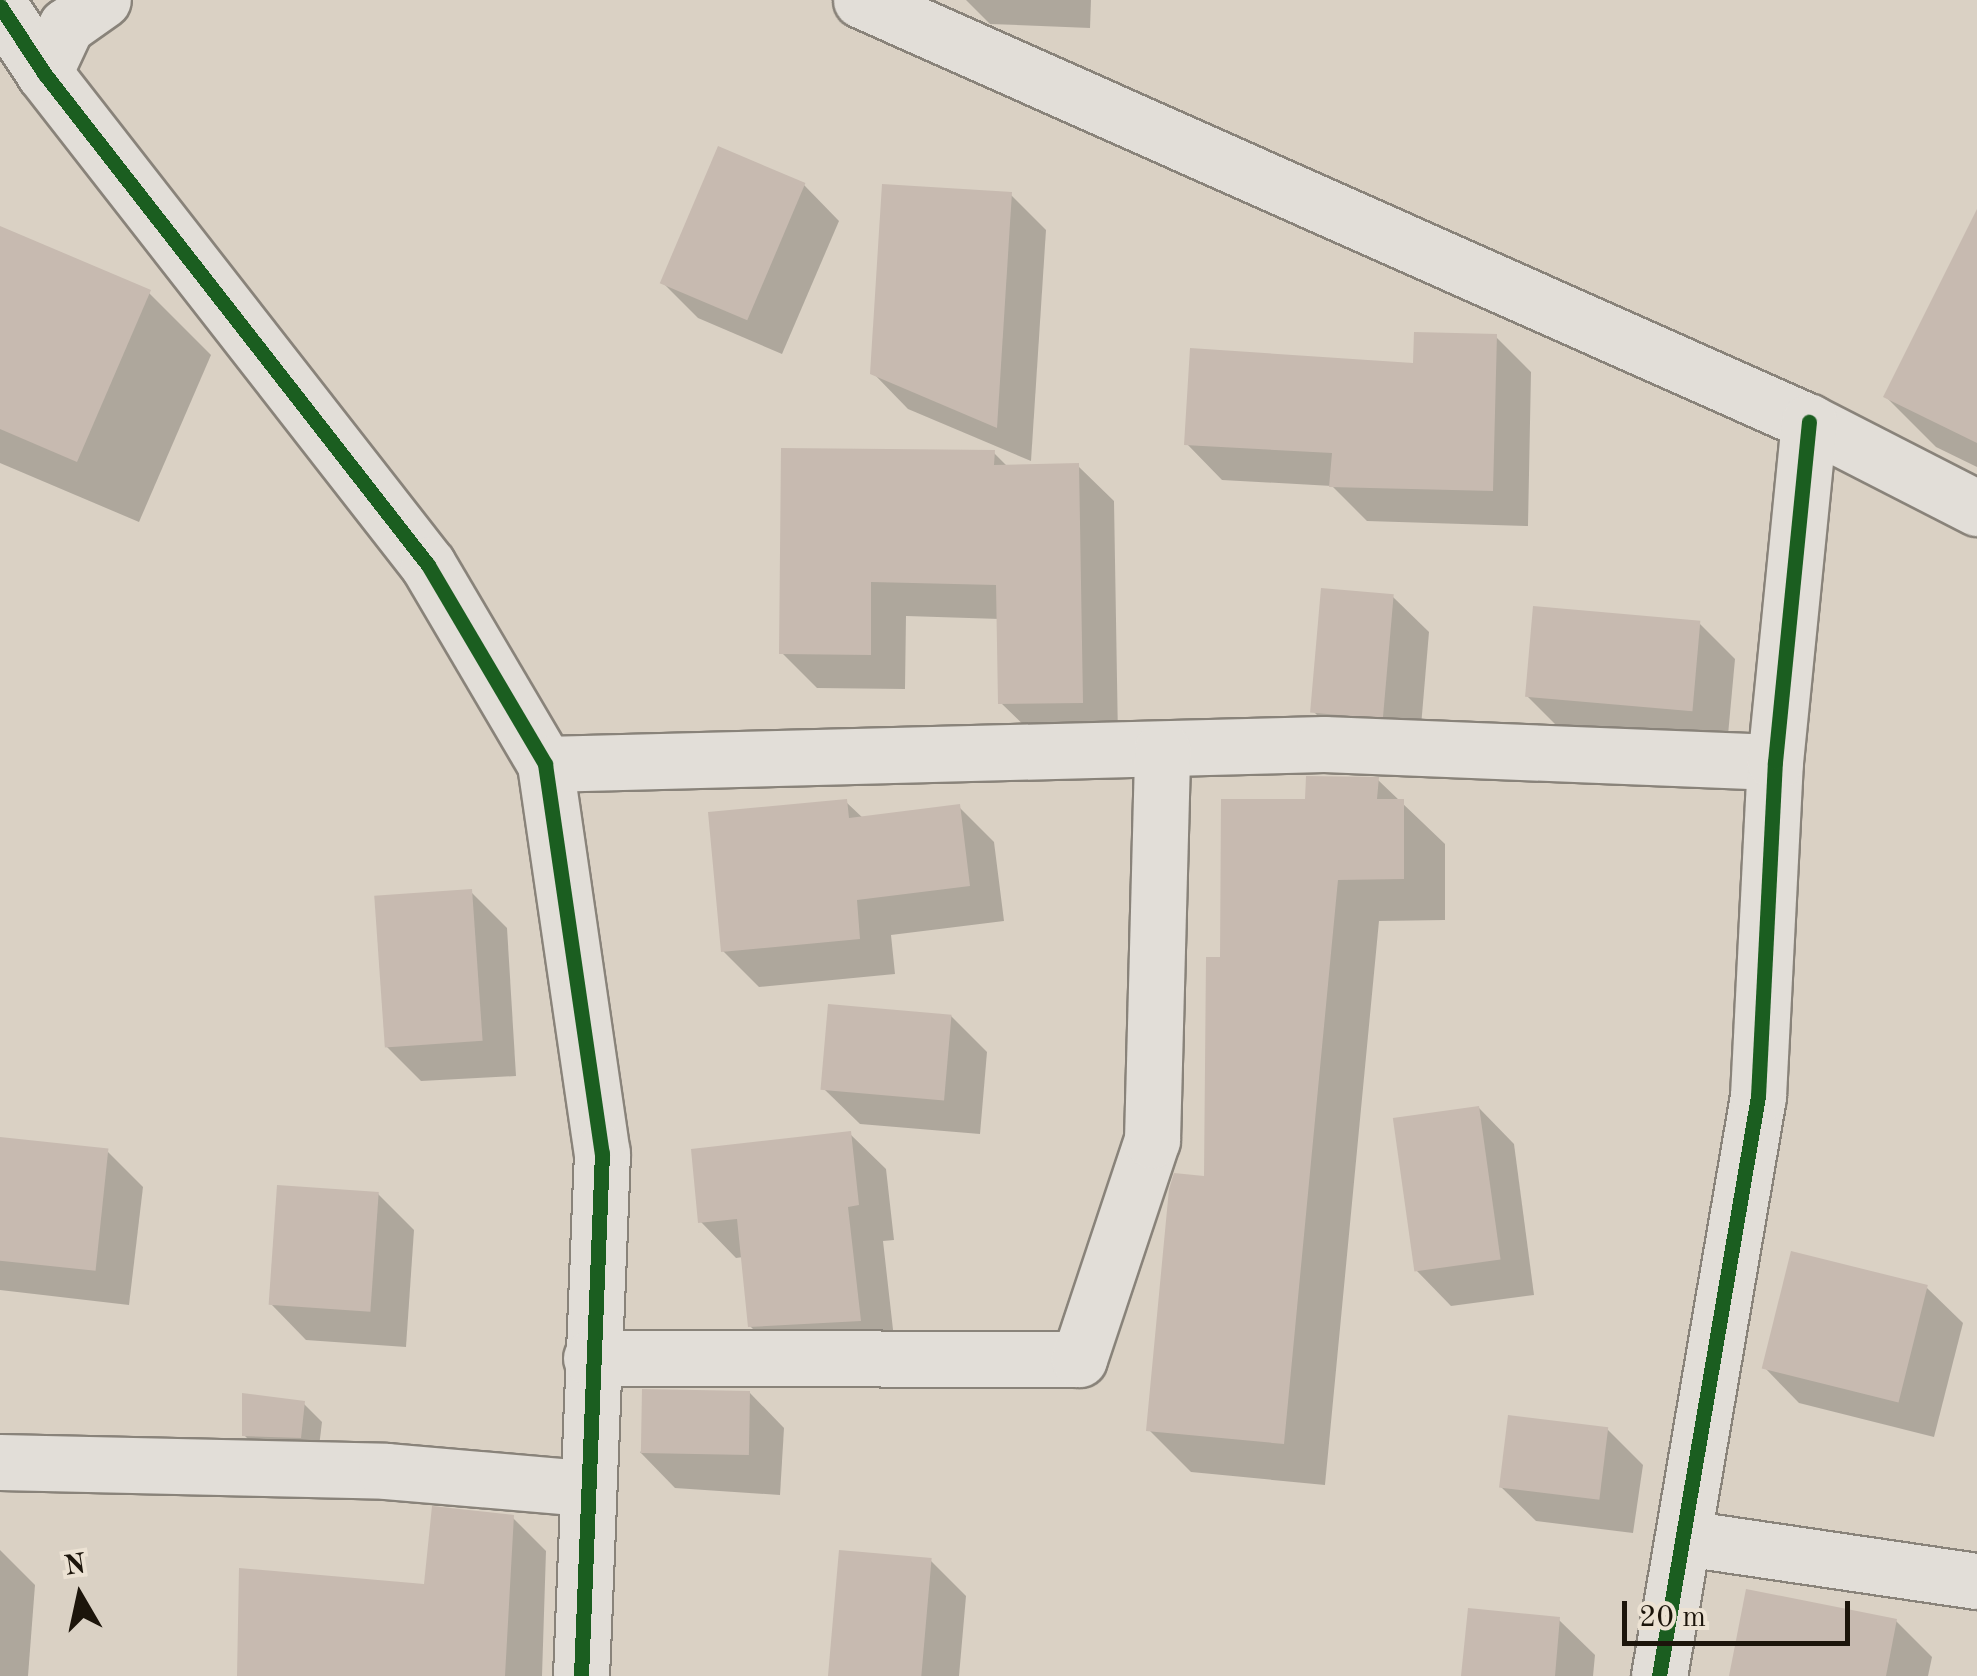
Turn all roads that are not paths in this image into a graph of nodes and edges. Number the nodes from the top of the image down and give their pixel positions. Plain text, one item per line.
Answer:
1 (103, 0) edge
2 (861, 0) edge
3 (0, 6) edge
4 (22, 74) edge
5 (1809, 422) junction
6 (1977, 508) edge
7 (1162, 750) junction
8 (1775, 762) junction
9 (546, 764) junction
10 (591, 1358) junction
11 (0, 1462) edge
12 (585, 1488) junction
13 (1685, 1538) junction
14 (1977, 1581) edge
15 (581, 1676) edge
16 (1659, 1676) edge

1 - 4 street
2 - 5 street
3 - 4 street
4 - 9 street
5 - 6 street
5 - 8 street
7 - 8 street
7 - 9 street
7 - 10 street
8 - 13 street
9 - 10 street
10 - 12 street
11 - 12 street
12 - 15 street
13 - 14 street
13 - 16 street

